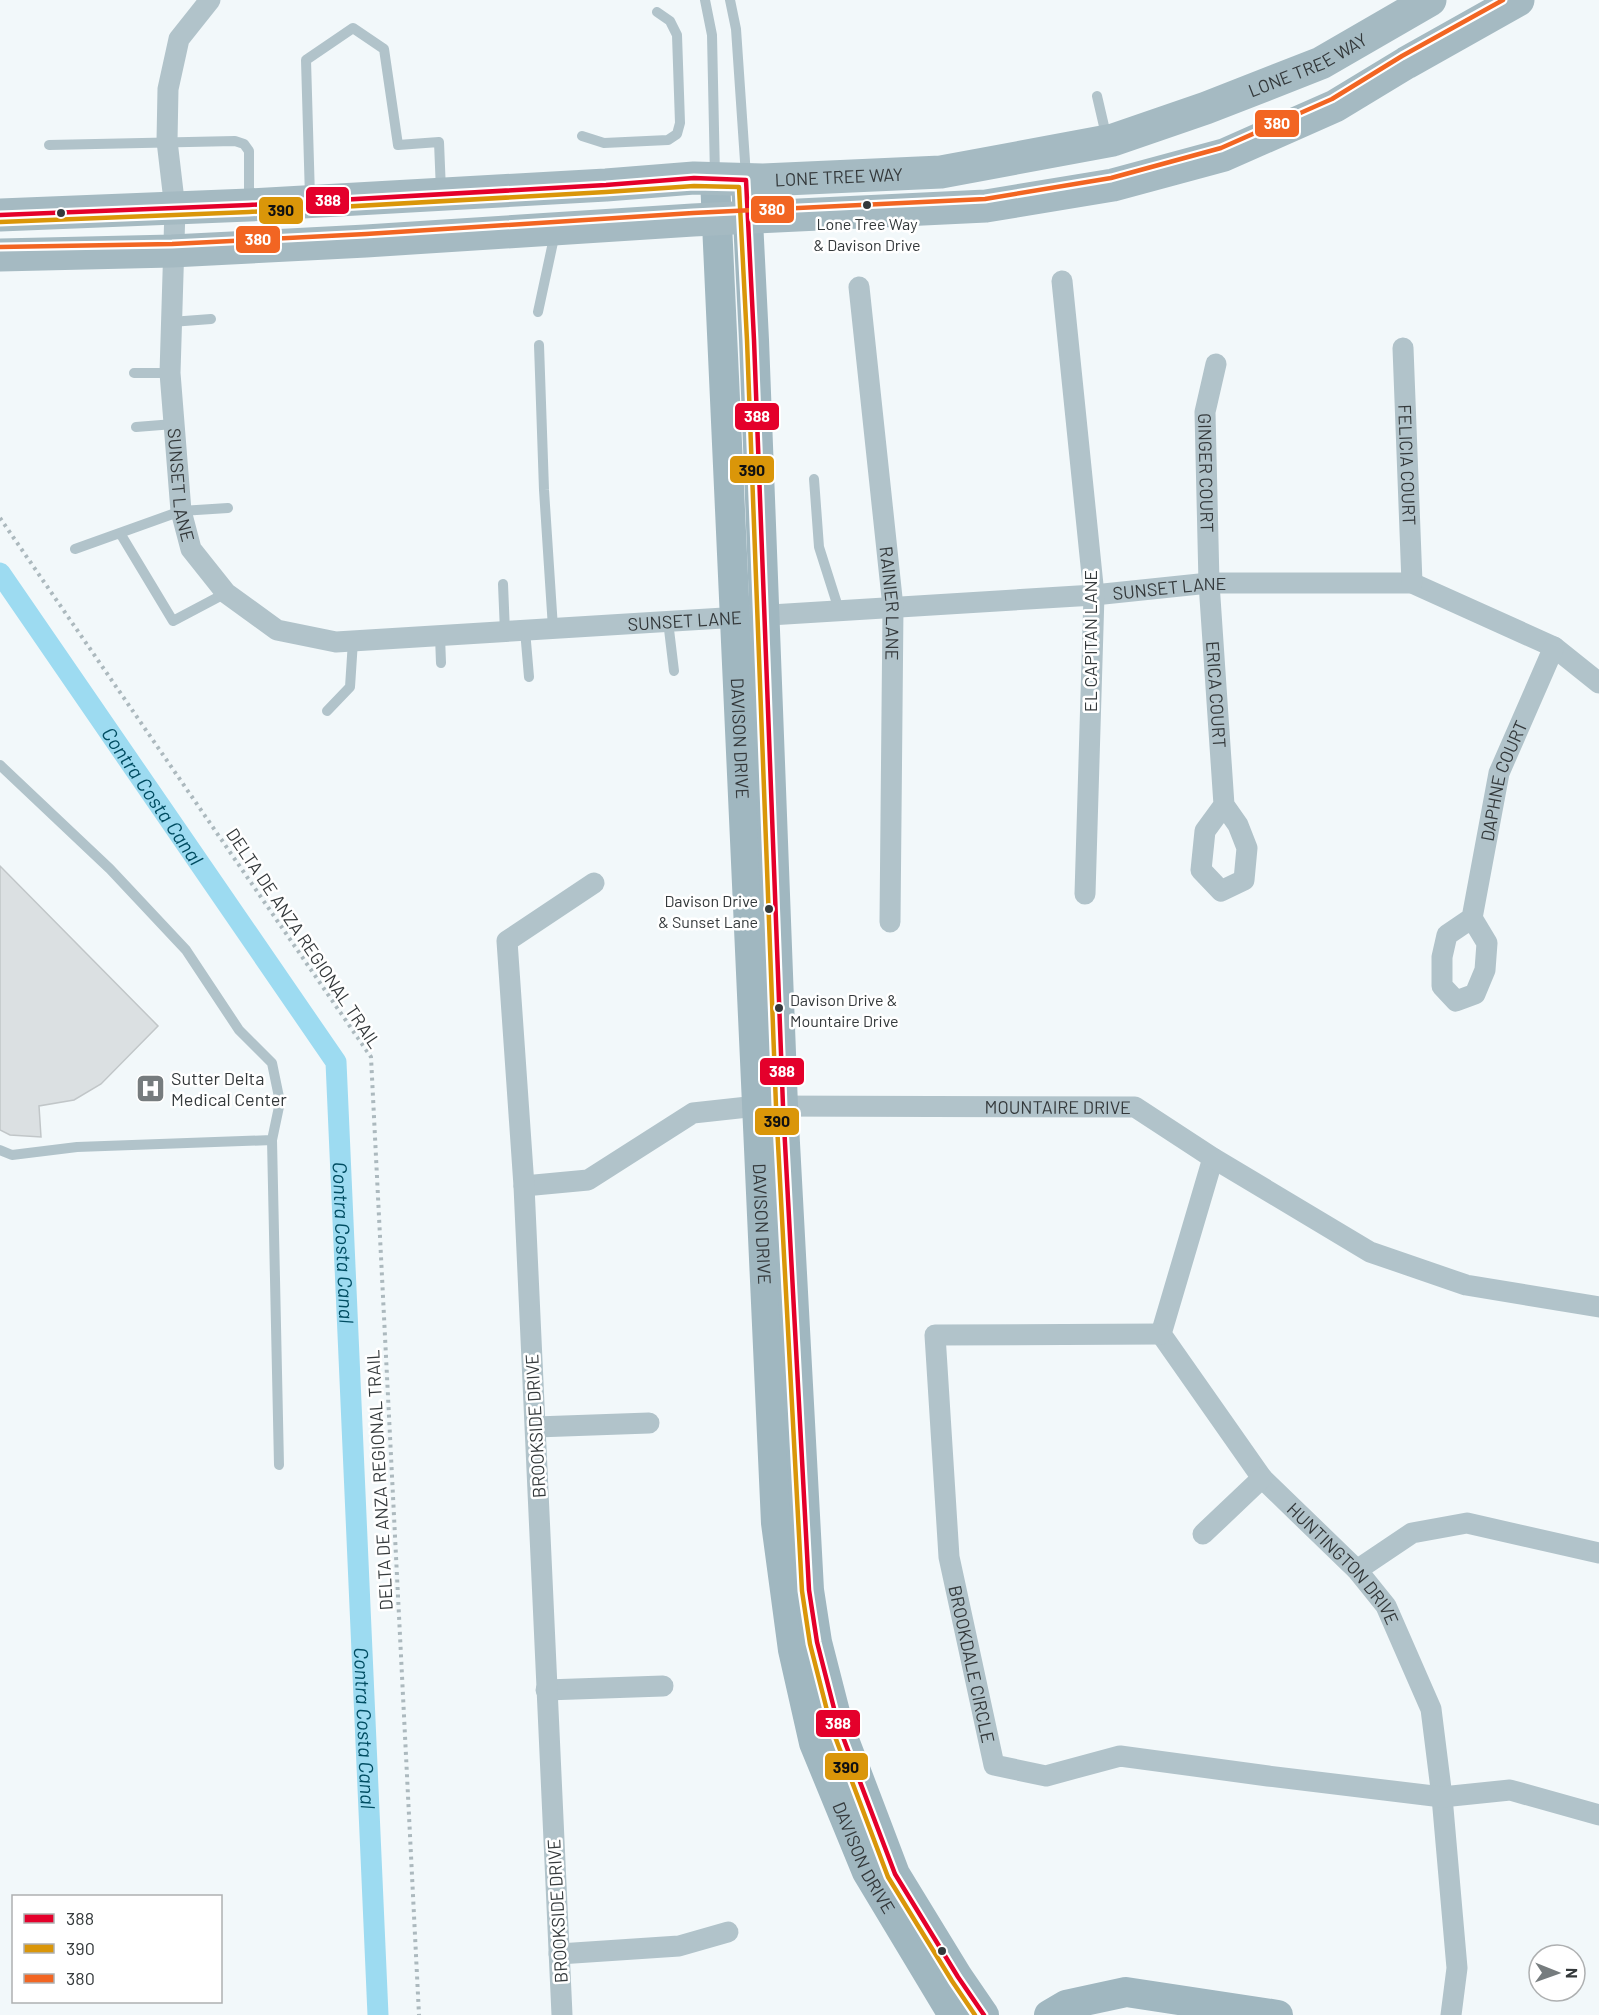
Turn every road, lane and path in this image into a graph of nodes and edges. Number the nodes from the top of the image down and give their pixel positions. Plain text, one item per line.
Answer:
1 (210, 0) edge
2 (705, 0) edge
3 (730, 0) edge
4 (1430, 0) edge
5 (1518, 0) edge
6 (657, 12) dead end
7 (1097, 96) dead end
8 (582, 136) dead end
9 (167, 141) junction
10 (1107, 141) junction
11 (49, 145) dead end
12 (730, 179) junction
13 (441, 194) junction
14 (310, 202) junction
15 (249, 205) junction
16 (174, 209) junction
17 (0, 215) edge
18 (732, 218) junction
19 (556, 229) junction
20 (366, 241) junction
21 (172, 251) junction
22 (0, 255) edge
23 (1062, 281) dead end
24 (859, 287) dead end
25 (538, 312) dead end
26 (211, 319) dead end
27 (171, 322) junction
28 (539, 345) dead end
29 (1403, 348) dead end
30 (1216, 364) dead end
31 (134, 373) dead end
32 (170, 373) junction
33 (174, 424) junction
34 (136, 427) dead end
35 (814, 479) dead end
36 (228, 508) dead end
37 (181, 511) junction
38 (0, 518) edge
39 (120, 533) junction
40 (75, 549) dead end
41 (1209, 583) junction
42 (1412, 583) junction
43 (503, 584) dead end
44 (226, 593) junction
45 (1094, 595) junction
46 (893, 607) junction
47 (839, 610) junction
48 (750, 616) junction
49 (668, 621) junction
50 (554, 628) junction
51 (515, 631) junction
52 (440, 636) junction
53 (353, 641) junction
54 (1554, 647) junction
55 (441, 663) dead end
56 (674, 671) dead end
57 (529, 677) dead end
58 (1599, 683) edge
59 (327, 711) dead end
60 (0, 765) edge
61 (1224, 805) dead end
62 (594, 883) dead end
63 (1085, 894) dead end
64 (1472, 918) dead end
65 (890, 922) dead end
66 (770, 1106) junction
67 (272, 1140) junction
68 (0, 1150) edge
69 (1213, 1158) junction
70 (524, 1186) junction
71 (1599, 1307) edge
72 (1161, 1334) junction
73 (649, 1424) dead end
74 (536, 1426) junction
75 (279, 1465) dead end
76 (1262, 1478) junction
77 (1203, 1534) dead end
78 (1599, 1553) edge
79 (1357, 1570) junction
80 (663, 1686) dead end
81 (546, 1690) junction
82 (1442, 1797) junction
83 (1599, 1815) edge
84 (728, 1932) dead end
85 (559, 1954) junction
86 (1215, 2010) edge
87 (418, 2015) edge
88 (562, 2015) edge
89 (953, 2015) edge
90 (984, 2015) edge
91 (1049, 2015) edge
92 (1278, 2015) edge
93 (1451, 2015) edge

1 - 9 street, SUNSET LANE
2 - 12 lane
3 - 12 lane
4 - 10 main road, LONE TREE WAY
5 - 18 main road, LONE TREE WAY
6 - 8 lane
7 - 10 lane
9 - 11 lane
9 - 15 lane
9 - 16 street, SUNSET LANE
10 - 12 main road, LONE TREE WAY
12 - 13 main road, LONE TREE WAY
12 - 18 main road, DAVISON DRIVE
13 - 14 main road, LONE TREE WAY
13 - 14 lane
13 - 20 main road
14 - 15 main road, LONE TREE WAY
15 - 16 main road, LONE TREE WAY
16 - 17 main road, LONE TREE WAY
16 - 21 street, SUNSET LANE
18 - 19 main road, LONE TREE WAY
18 - 48 main road, DAVISON DRIVE
19 - 20 main road, LONE TREE WAY
19 - 25 lane
20 - 21 main road, LONE TREE WAY
21 - 22 main road, LONE TREE WAY
21 - 27 street, SUNSET LANE
23 - 45 street, EL CAPITAN LANE
24 - 46 street, RAINIER LANE
26 - 27 lane
27 - 32 street, SUNSET LANE
28 - 50 lane
29 - 42 street, FELICIA COURT
30 - 41 street, GINGER COURT
31 - 32 lane
32 - 33 street, SUNSET LANE
33 - 34 lane
33 - 37 street, SUNSET LANE
35 - 47 lane
36 - 37 lane
37 - 39 lane
37 - 44 street, SUNSET LANE
38 - 87 path, DELTA DE ANZA REGIONAL TRAIL
39 - 40 lane
39 - 44 lane
41 - 42 street, SUNSET LANE
41 - 45 street, SUNSET LANE
41 - 61 street, ERICA COURT
42 - 54 street, SUNSET LANE
43 - 51 lane
44 - 53 street, SUNSET LANE
45 - 46 street, SUNSET LANE
45 - 63 street, EL CAPITAN LANE
46 - 47 street, SUNSET LANE
46 - 65 street, RAINIER LANE
47 - 48 street, SUNSET LANE
48 - 49 street, SUNSET LANE
48 - 66 main road, DAVISON DRIVE
49 - 50 street, SUNSET LANE
49 - 56 lane
50 - 51 street, SUNSET LANE
51 - 52 street, SUNSET LANE
51 - 57 lane
52 - 53 street, SUNSET LANE
52 - 55 lane
53 - 59 lane
54 - 58 street, SUNSET LANE
54 - 64 street, DAPHNE COURT
60 - 67 lane
62 - 70 street, BROOKSIDE DRIVE
66 - 69 street, MOUNTAIRE DRIVE
66 - 70 street, MOUNTAIRE DRIVE
66 - 89 main road, DAVISON DRIVE
66 - 90 main road, DAVISON DRIVE
67 - 68 lane
67 - 75 lane
69 - 71 street, MOUNTAIRE DRIVE
69 - 72 street
70 - 74 street, BROOKSIDE DRIVE
72 - 76 street, HUNTINGTON DRIVE
72 - 82 street, BROOKDALE CIRCLE
73 - 74 street
74 - 81 street, BROOKSIDE DRIVE
76 - 77 street
76 - 79 street, HUNTINGTON DRIVE
78 - 79 street
79 - 82 street, HUNTINGTON DRIVE
80 - 81 street
81 - 85 street, BROOKSIDE DRIVE
82 - 83 street
82 - 93 street, HUNTINGTON DRIVE
84 - 85 street
85 - 88 street, BROOKSIDE DRIVE
86 - 91 main road
86 - 92 main road

